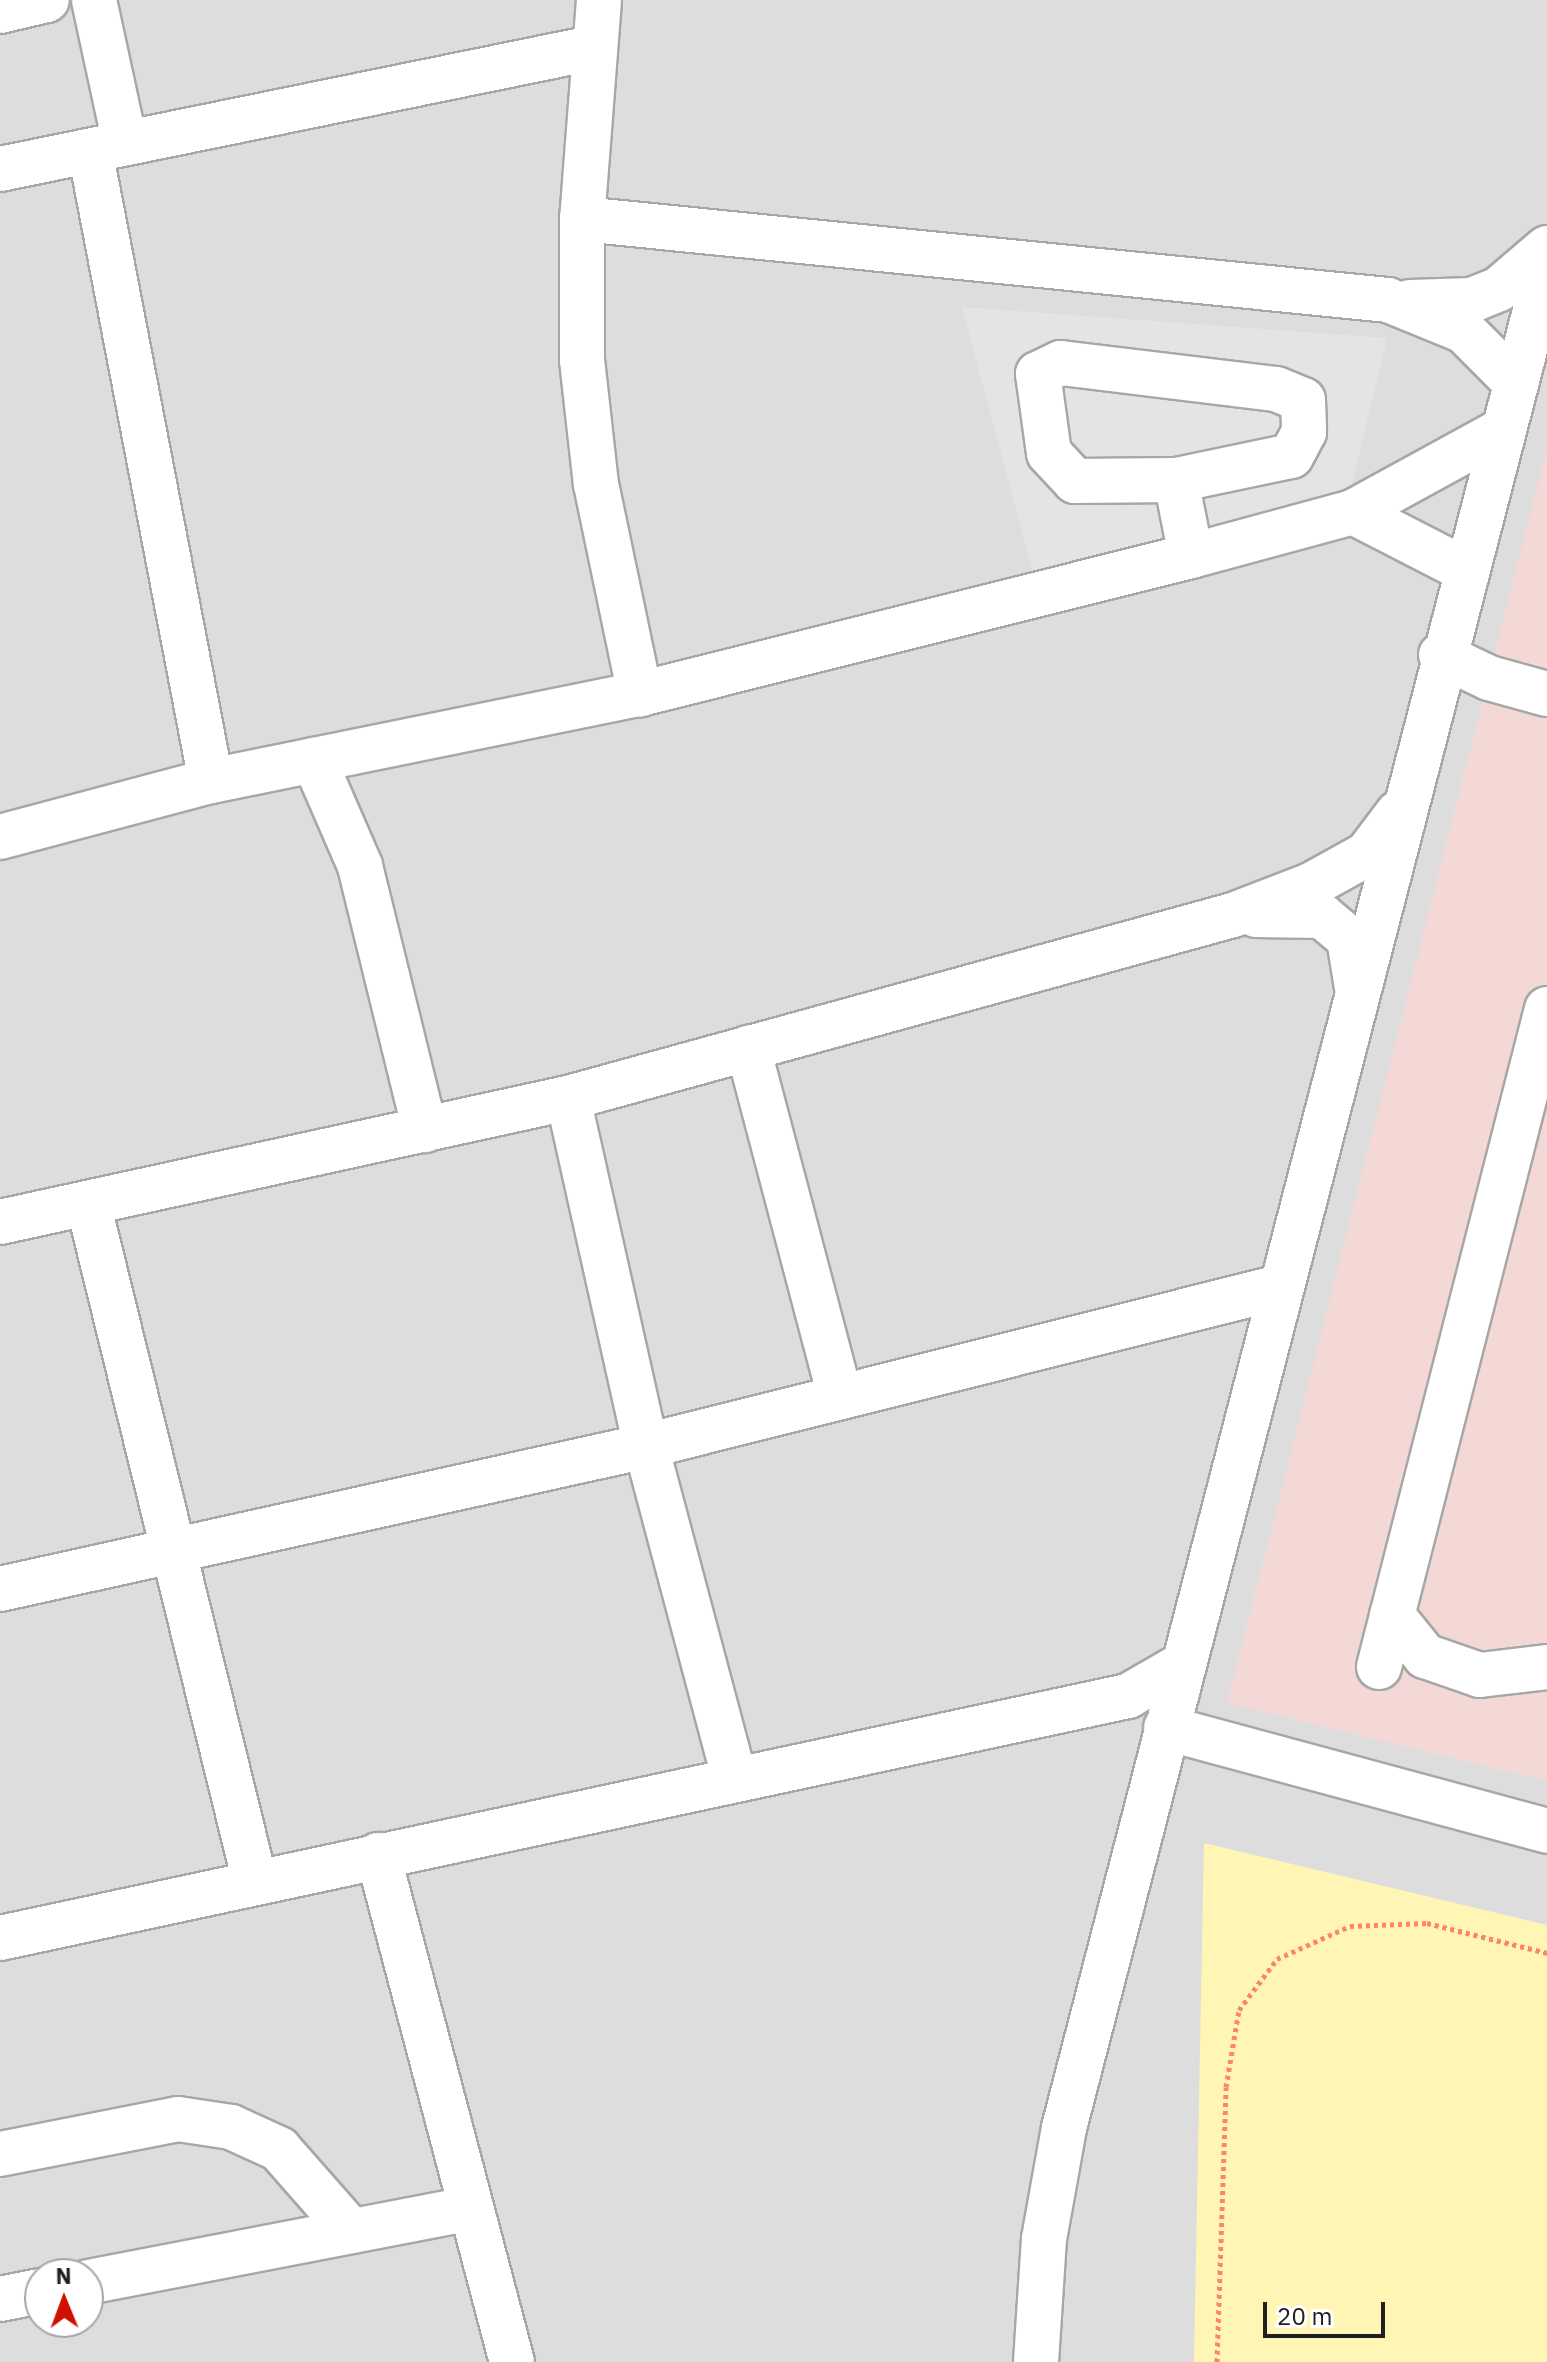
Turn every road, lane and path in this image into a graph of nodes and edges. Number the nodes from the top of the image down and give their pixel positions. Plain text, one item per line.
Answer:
1 (47, 0) edge
2 (94, 0) edge
3 (599, 0) edge
4 (0, 11) edge
5 (592, 48) junction
6 (108, 146) junction
7 (0, 169) edge
8 (582, 219) junction
9 (1547, 248) edge
10 (1547, 265) edge
11 (1388, 300) junction
12 (1516, 383) junction
13 (1503, 430) junction
14 (1176, 480) junction
15 (1353, 512) junction
16 (1191, 556) junction
17 (1464, 569) junction
18 (1441, 655) junction
19 (640, 694) junction
20 (1547, 694) edge
21 (314, 760) junction
22 (211, 781) junction
23 (1407, 802) junction
24 (0, 837) edge
25 (1233, 915) junction
26 (1357, 991) junction
27 (1547, 1009) edge
28 (748, 1048) junction
29 (568, 1098) junction
30 (425, 1130) junction
31 (88, 1203) junction
32 (0, 1222) edge
33 (1280, 1287) junction
34 (840, 1397) junction
35 (646, 1446) junction
36 (171, 1551) junction
37 (0, 1589) edge
38 (1392, 1615) junction
39 (1182, 1665) junction
40 (1379, 1667) dead end
41 (1547, 1667) edge
42 (1093, 1702) junction
43 (1164, 1737) junction
44 (734, 1777) junction
45 (1547, 1831) edge
46 (378, 1855) junction
47 (255, 1882) junction
48 (1, 1935) edge
49 (1547, 1953) edge
50 (0, 2154) edge
51 (471, 2208) junction
52 (351, 2231) junction
53 (104, 2279) edge
54 (24, 2294) edge
55 (0, 2299) edge
56 (512, 2362) edge
57 (1036, 2362) edge
58 (1217, 2362) edge

1 - 4 street
2 - 6 street
3 - 5 street
5 - 6 street
5 - 8 street
6 - 7 street
6 - 22 street
8 - 11 street
8 - 19 street
9 - 11 street
10 - 12 street
11 - 12 street
12 - 13 street
13 - 15 street
13 - 17 street
14 - 14 street
14 - 16 street
15 - 16 street
15 - 17 street
16 - 19 street
17 - 18 street
18 - 20 street
18 - 23 street
19 - 21 street
21 - 22 street
21 - 30 street
22 - 24 street
23 - 25 street
23 - 26 street
25 - 26 street
25 - 28 street
26 - 33 street
27 - 38 street
28 - 29 street
28 - 34 street
29 - 30 street
29 - 35 street
30 - 31 street
31 - 32 street
31 - 36 street
33 - 34 street
33 - 39 street
34 - 35 street
35 - 36 street
35 - 44 street
36 - 37 street
36 - 47 street
38 - 40 street
38 - 41 street
39 - 42 street
39 - 43 street
42 - 43 street
42 - 44 street
43 - 45 street
43 - 57 street
44 - 46 street
46 - 47 street
46 - 51 street
47 - 48 street
49 - 58 path
50 - 52 street
51 - 52 street
51 - 56 street
52 - 53 street
54 - 55 street

